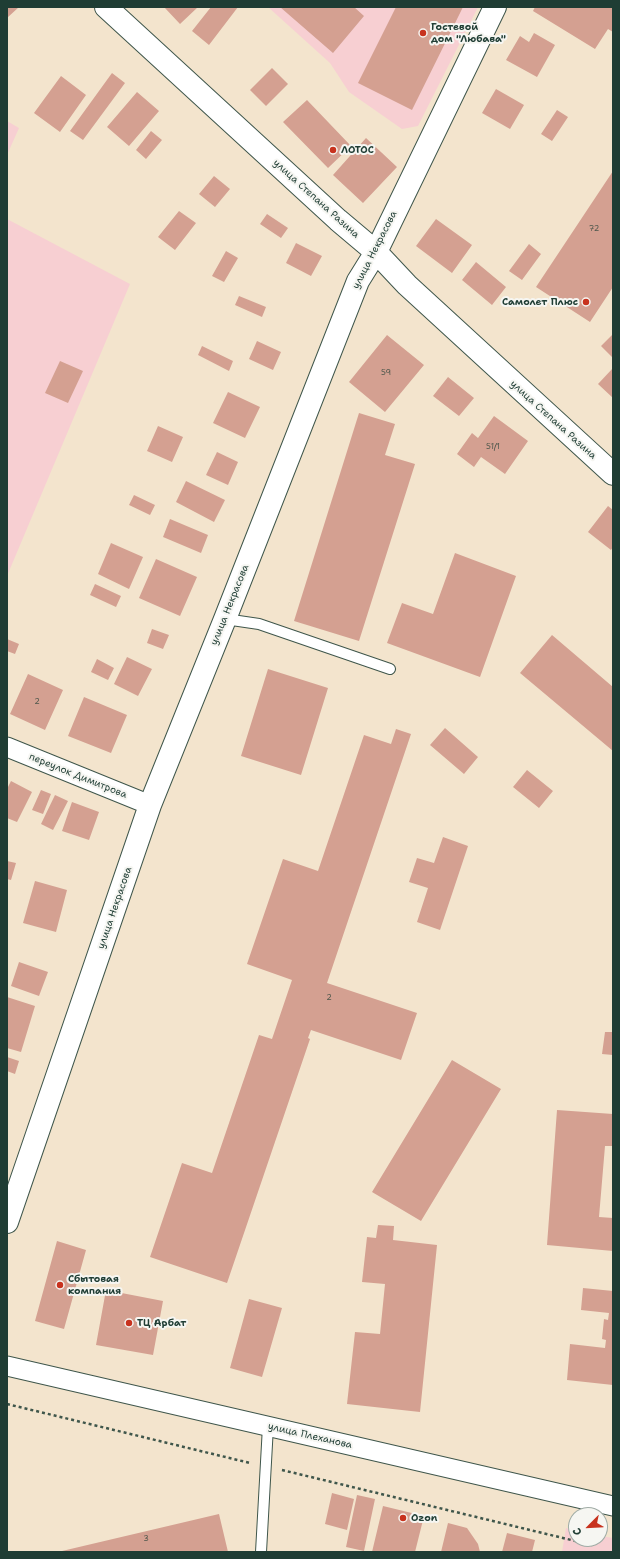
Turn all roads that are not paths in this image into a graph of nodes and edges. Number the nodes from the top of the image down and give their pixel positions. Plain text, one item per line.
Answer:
1 (106, 7) edge
2 (495, 7) edge
3 (376, 252) junction
4 (613, 474) edge
5 (225, 619) junction
6 (390, 669) dead end
7 (7, 747) edge
8 (150, 805) junction
9 (7, 1222) edge
10 (7, 1366) edge
11 (268, 1426) junction
12 (613, 1506) edge
13 (261, 1552) edge

1 - 3 street, улица Степана Разина
2 - 3 street, улица Некрасова
3 - 4 street, улица Степана Разина
3 - 5 street, улица Некрасова
5 - 6 lane
5 - 8 street, улица Некрасова
7 - 8 street, переулок Димитрова
8 - 9 street, улица Некрасова
10 - 11 street, улица Плеханова
11 - 12 street, улица Плеханова
11 - 13 lane

